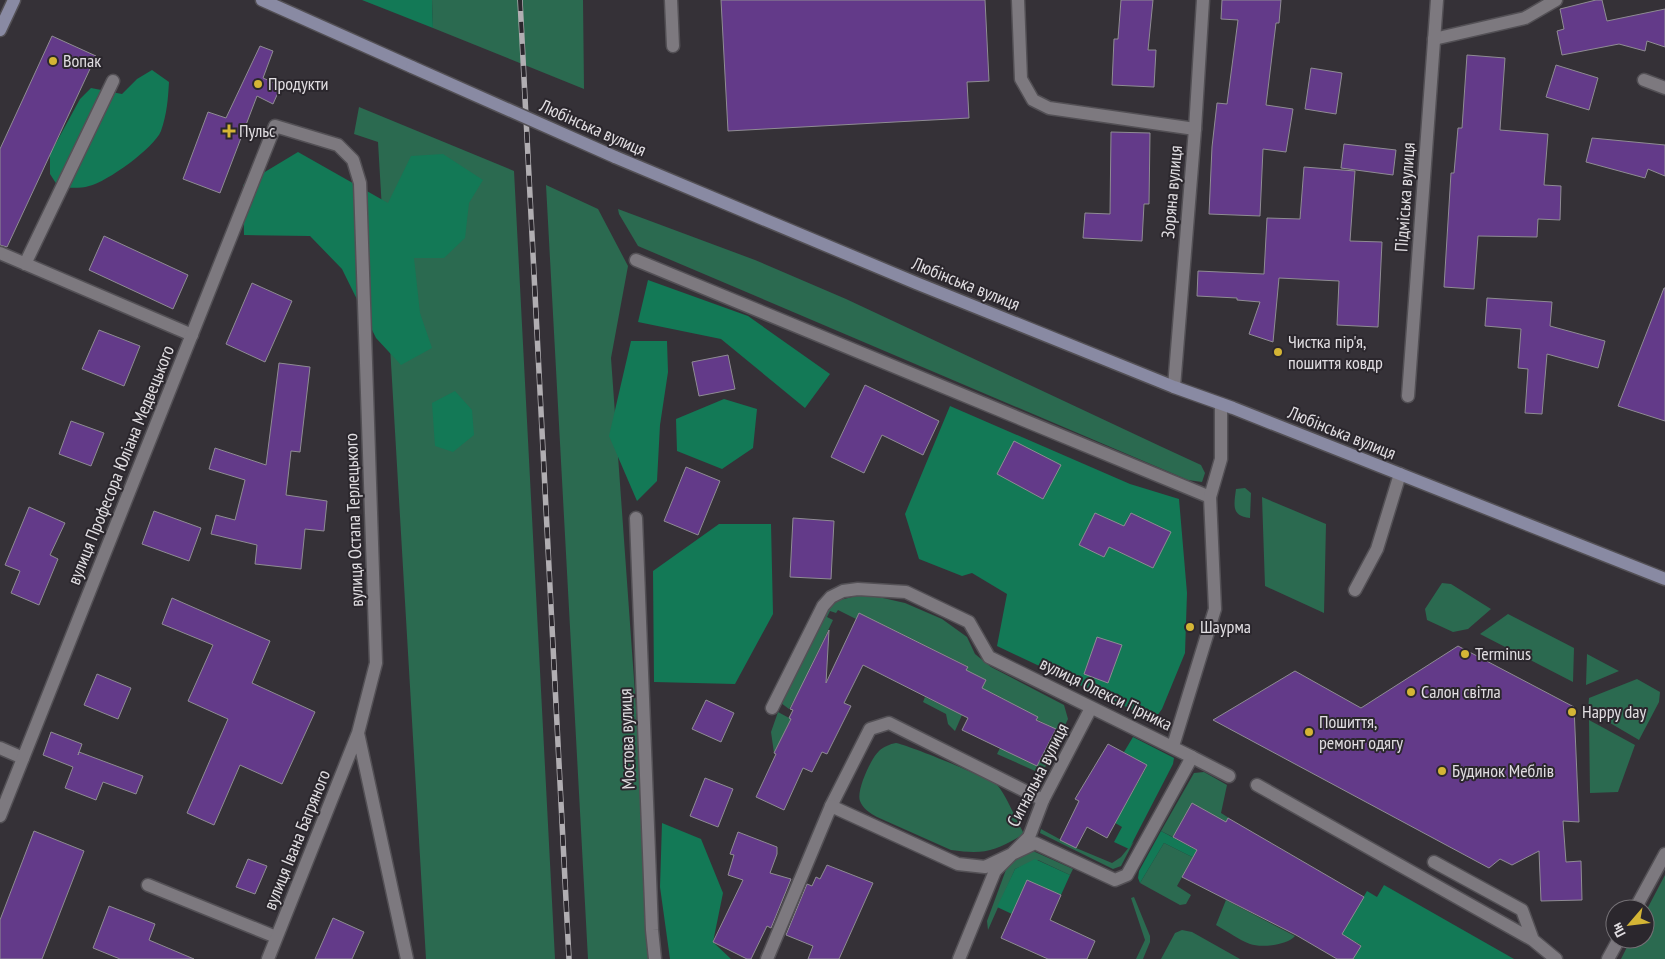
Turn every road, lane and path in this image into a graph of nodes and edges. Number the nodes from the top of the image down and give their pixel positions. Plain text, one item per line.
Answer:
1 (14, 0) edge
2 (262, 0) edge
3 (671, 0) edge
4 (1018, 0) edge
5 (1203, 0) edge
6 (1437, 0) edge
7 (1556, 0) edge
8 (0, 30) edge
9 (1434, 39) junction
10 (673, 46) dead end
11 (1644, 80) dead end
12 (113, 81) dead end
13 (1665, 88) edge
14 (275, 126) joint
15 (1194, 129) junction
16 (0, 253) edge
17 (636, 260) dead end
18 (25, 264) junction
19 (192, 335) junction
20 (1174, 387) junction
21 (1408, 396) dead end
22 (1221, 404) junction
23 (1400, 474) junction
24 (1210, 497) junction
25 (636, 518) dead end
26 (1665, 579) edge
27 (1355, 590) dead end
28 (772, 708) dead end
29 (1092, 708) junction
30 (358, 733) junction
31 (1173, 746) junction
32 (0, 748) edge
33 (1192, 757) junction
34 (23, 758) junction
35 (1229, 776) dead end
36 (1257, 785) dead end
37 (1043, 800) junction
38 (831, 806) junction
39 (0, 816) edge
40 (1016, 851) junction
41 (1665, 854) edge
42 (1434, 862) dead end
43 (148, 885) dead end
44 (1640, 899) edge
45 (276, 937) junction
46 (1532, 940) junction
47 (268, 959) edge
48 (407, 959) edge
49 (655, 959) edge
50 (767, 959) edge
51 (959, 959) edge
52 (1556, 959) edge

1 - 8 main road
2 - 20 main road, Любінська вулиця, bridge
3 - 10 street
4 - 15 street
5 - 15 street, Зоряна вулиця
6 - 9 street, Підміська вулиця
7 - 9 street
9 - 21 street, Підміська вулиця
11 - 13 street
12 - 18 street
14 - 19 street, вулиця Професора Юліана Медвецького
14 - 30 street, вулиця Остапа Терлецького
15 - 20 street, Зоряна вулиця
16 - 18 street
17 - 24 street
18 - 19 street
19 - 34 street, вулиця Професора Юліана Медвецького
20 - 22 main road, Любінська вулиця
22 - 23 main road, Любінська вулиця
22 - 24 street, вулиця Олекси Гірника
23 - 26 main road, Любінська вулиця
23 - 27 street
24 - 31 street, вулиця Олекси Гірника
25 - 49 street, Мостова вулиця
28 - 29 street, вулиця Олекси Гірника
29 - 31 street, вулиця Олекси Гірника
29 - 37 street, Сигнальна вулиця
30 - 45 street, вулиця Івана Багряного
30 - 48 street, вулиця Остапа Терлецького
31 - 33 street
32 - 34 street
33 - 35 street
33 - 40 street
34 - 39 street, вулиця Професора Юліана Медвецького
36 - 46 street
37 - 38 street
37 - 40 street, Сигнальна вулиця
38 - 40 street
38 - 50 street
40 - 51 street, Сигнальна вулиця
41 - 44 street
42 - 46 street
43 - 45 street
45 - 47 street, вулиця Івана Багряного
46 - 52 street

